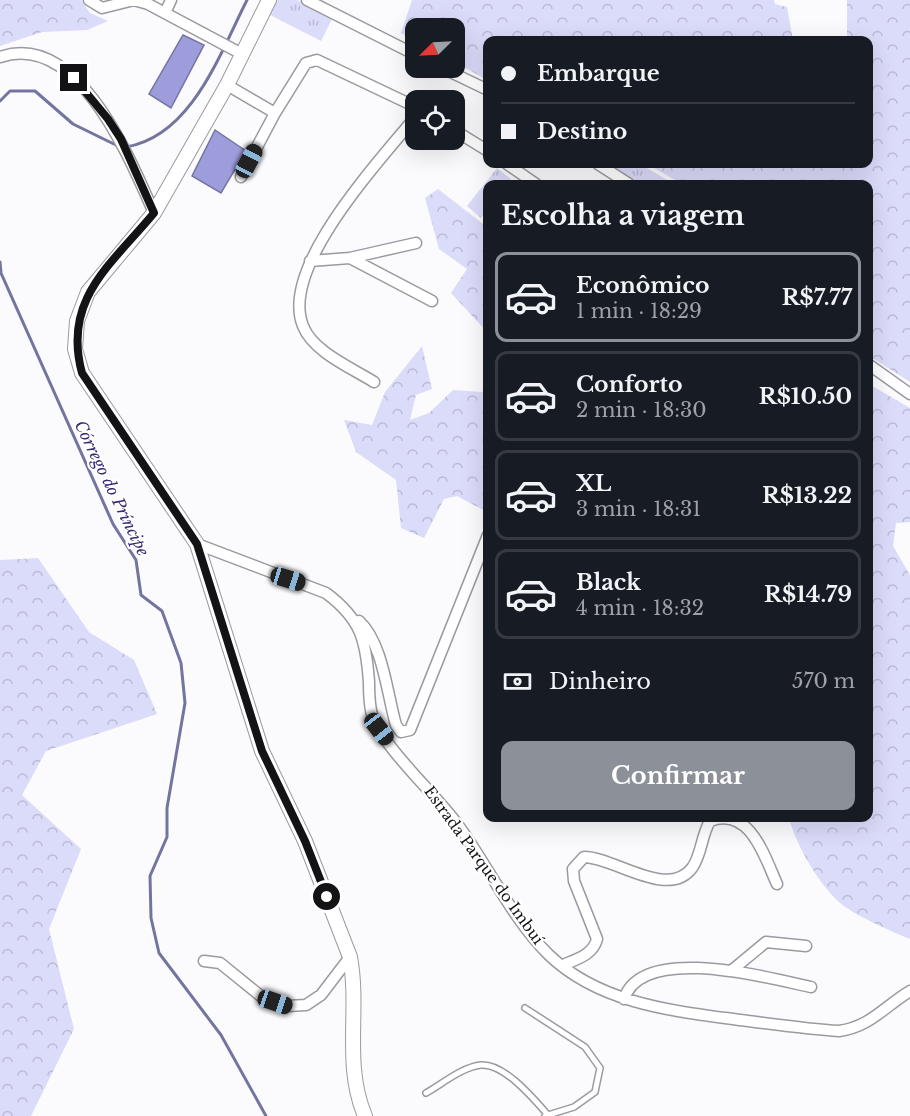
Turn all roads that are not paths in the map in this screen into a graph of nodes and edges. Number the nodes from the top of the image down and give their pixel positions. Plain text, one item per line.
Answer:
1 (89, 0) edge
2 (171, 0) edge
3 (268, 0) edge
4 (307, 0) edge
5 (165, 13) junction
6 (405, 49) edge
7 (236, 51) junction
8 (0, 57) edge
9 (463, 78) edge
10 (227, 85) junction
11 (483, 88) edge
12 (405, 102) edge
13 (275, 113) junction
14 (405, 130) edge
15 (465, 137) edge
16 (483, 148) edge
17 (513, 168) edge
18 (604, 168) edge
19 (241, 177) dead end
20 (530, 180) edge
21 (623, 180) edge
22 (154, 213) junction
23 (416, 243) dead end
24 (350, 258) junction
25 (310, 261) junction
26 (432, 301) dead end
27 (873, 368) edge
28 (374, 382) dead end
29 (910, 394) edge
30 (197, 544) junction
31 (483, 548) edge
32 (354, 618) junction
33 (709, 822) edge
34 (737, 822) edge
35 (777, 884) dead end
36 (806, 946) dead end
37 (350, 957) junction
38 (204, 960) dead end
39 (563, 965) junction
40 (731, 971) junction
41 (811, 987) dead end
42 (910, 991) edge
43 (624, 999) junction
44 (525, 1008) dead end
45 (426, 1093) dead end
46 (547, 1115) edge
47 (365, 1116) edge

1 - 5 street
2 - 5 street
3 - 7 street
4 - 6 street
5 - 7 street
7 - 10 street
8 - 22 street
9 - 11 street
10 - 13 street
10 - 22 street
12 - 13 street
13 - 19 street
14 - 25 street
15 - 16 street
17 - 20 street
18 - 21 street
22 - 30 street
23 - 24 street
24 - 25 street
24 - 26 street
25 - 28 street
27 - 29 street
30 - 32 street, Estrada Parque do Imbuí
30 - 37 street
31 - 32 street
32 - 39 street, Estrada Parque do Imbuí
33 - 39 street
34 - 35 street
36 - 40 street
37 - 38 street
37 - 47 street
39 - 43 street, Estrada Parque do Imbuí
40 - 41 street
40 - 43 street
42 - 43 street, Estrada Parque do Imbuí
44 - 46 lane
45 - 46 lane

